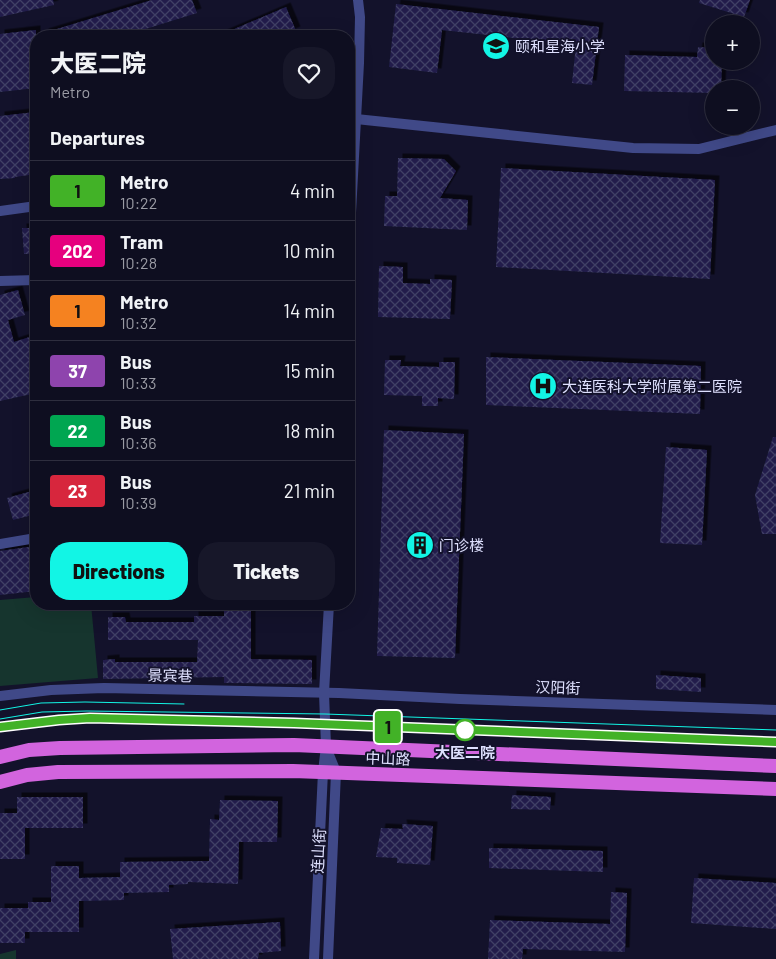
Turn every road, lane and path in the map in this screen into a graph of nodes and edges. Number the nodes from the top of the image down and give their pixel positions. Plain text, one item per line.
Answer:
1 (358, 0) edge
2 (355, 81) edge
3 (355, 120) edge
4 (776, 130) edge
5 (30, 207) edge
6 (0, 211) edge
7 (30, 280) edge
8 (0, 281) edge
9 (30, 539) edge
10 (0, 544) edge
11 (329, 610) edge
12 (324, 693) junction
13 (339, 693) joint
14 (0, 696) edge
15 (776, 710) edge
16 (326, 746) junction
17 (0, 757) edge
18 (776, 766) edge
19 (330, 772) junction
20 (0, 782) edge
21 (776, 789) edge
22 (314, 959) edge
23 (328, 959) edge

1 - 2 street
3 - 4 street
5 - 6 street
7 - 8 street
9 - 10 street
11 - 12 street, 连山街
12 - 13 street, 景宾巷
12 - 14 street, 景宾巷
12 - 16 street, 连山街
13 - 15 street, 汉阳街
16 - 17 highway, 中山路
16 - 18 highway, 中山路
16 - 19 street, 连山街
19 - 20 highway, 中山路
19 - 21 highway, 中山路
19 - 22 street, 连山街
19 - 23 street, 连山街

